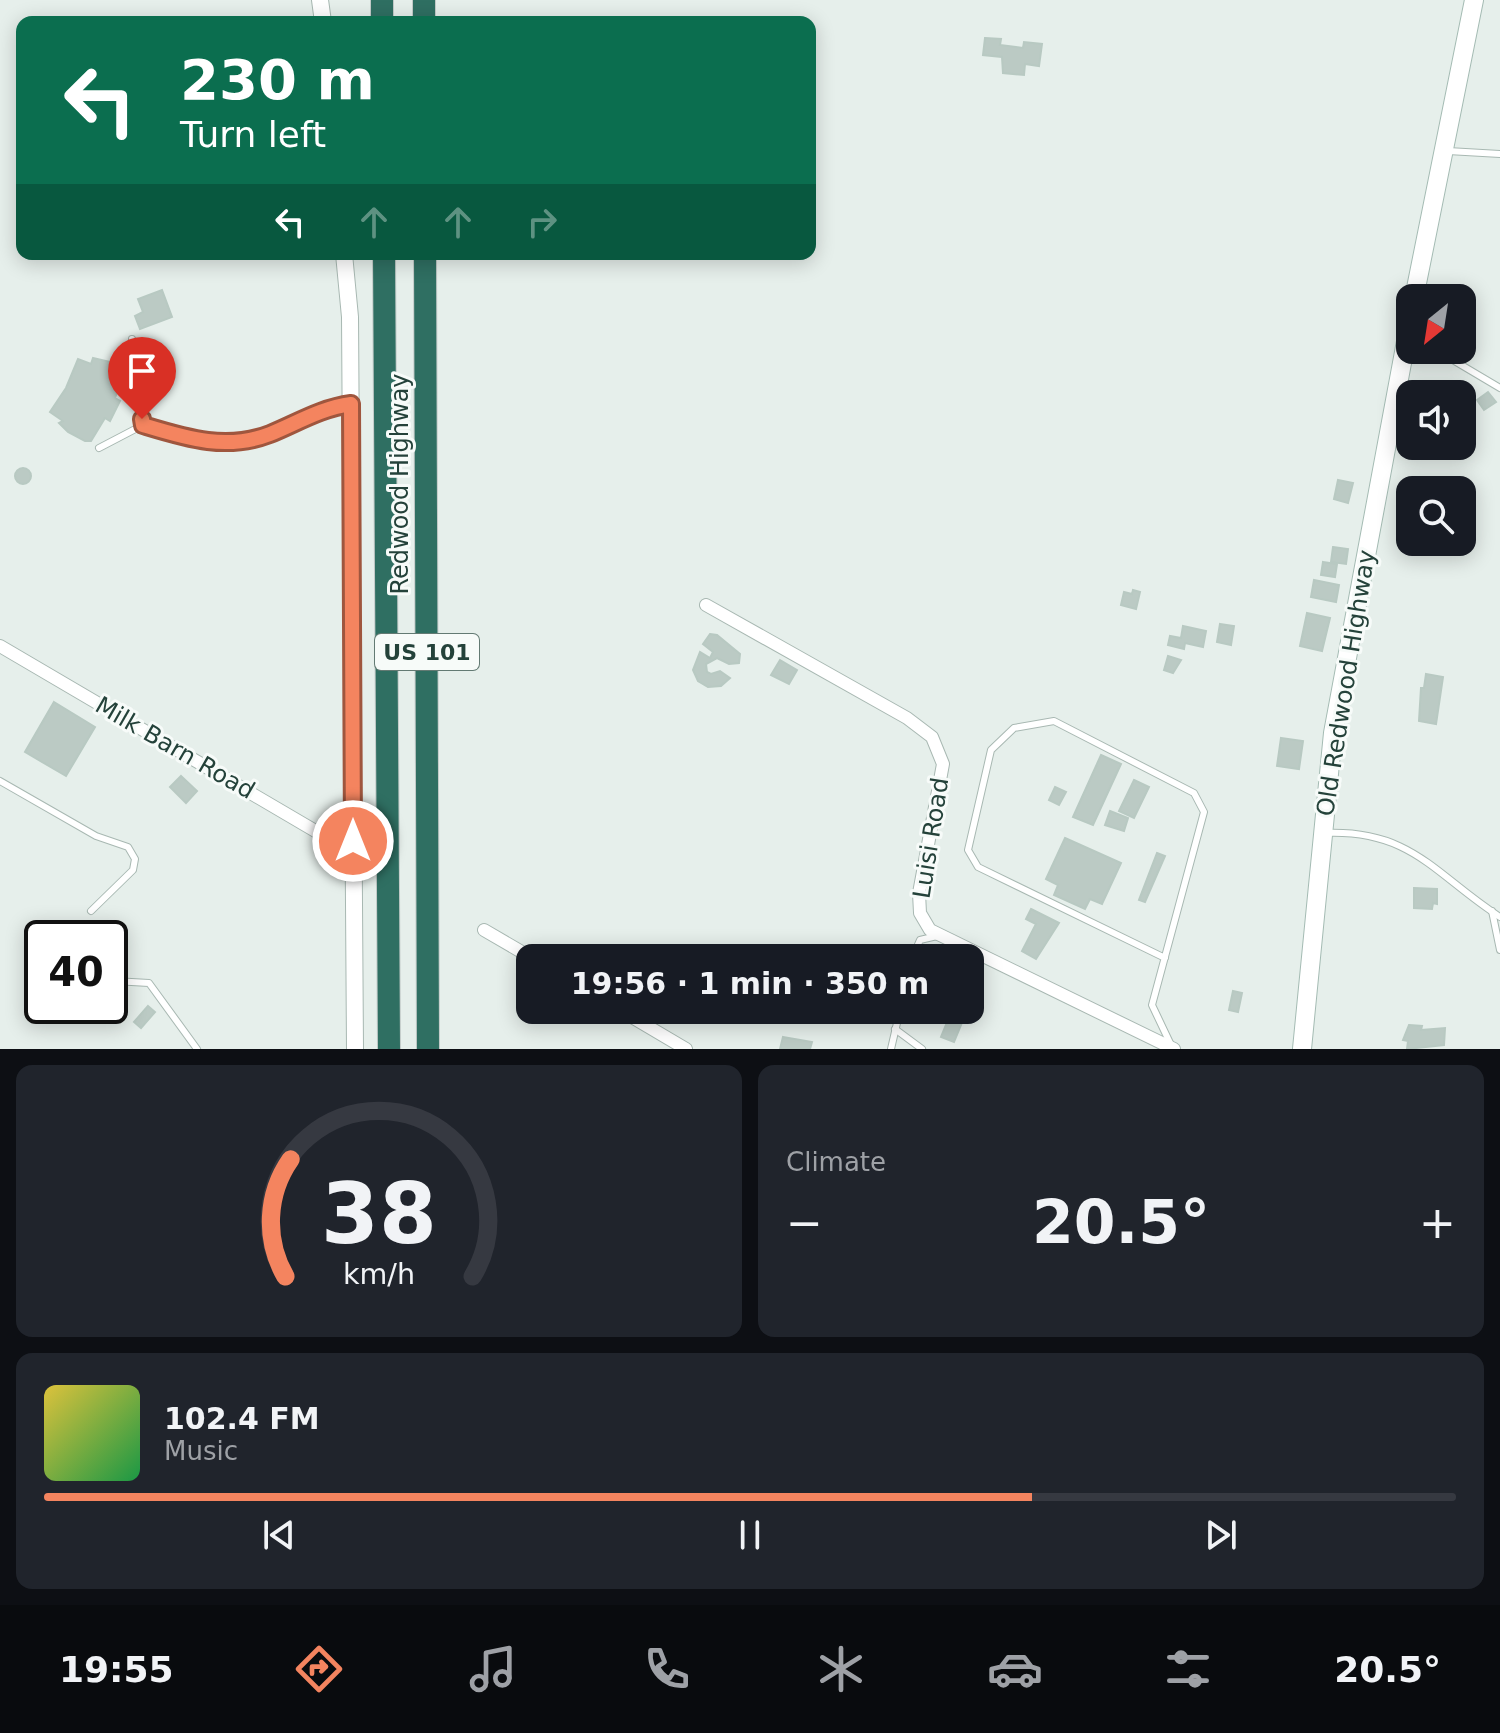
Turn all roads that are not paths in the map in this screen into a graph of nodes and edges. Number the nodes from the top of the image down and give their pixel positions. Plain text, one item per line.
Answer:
1 (1474, 0) edge
2 (1444, 150) junction
3 (1500, 154) edge
4 (345, 260) edge
5 (384, 260) edge
6 (425, 260) edge
7 (1417, 284) edge
8 (132, 339) dead end
9 (1402, 364) edge
10 (1460, 364) edge
11 (1500, 388) edge
12 (351, 404) junction
13 (143, 425) junction
14 (99, 448) dead end
15 (706, 605) dead end
16 (0, 646) edge
17 (0, 781) edge
18 (1323, 833) junction
19 (353, 841) junction
20 (91, 911) dead end
21 (1492, 911) junction
22 (1500, 917) edge
23 (484, 930) dead end
24 (937, 936) junction
25 (918, 944) edge
26 (516, 949) edge
27 (1500, 950) edge
28 (1165, 958) junction
29 (128, 982) edge
30 (644, 1024) edge
31 (896, 1024) edge
32 (895, 1029) junction
33 (197, 1049) edge
34 (355, 1049) edge
35 (389, 1049) edge
36 (428, 1049) edge
37 (686, 1049) edge
38 (891, 1049) edge
39 (922, 1049) edge
40 (1173, 1049) edge
41 (1302, 1049) edge

1 - 2 main road
2 - 3 lane
2 - 7 main road
4 - 12 street
5 - 35 highway, Redwood Highway / US 101
6 - 36 highway, Redwood Highway / US 101
8 - 13 lane
9 - 18 main road, Old Redwood Highway
10 - 11 lane
12 - 13 lane
12 - 19 street
13 - 14 lane
15 - 24 street, Luisi Road
16 - 19 street, Milk Barn Road
17 - 20 lane
18 - 21 lane
18 - 41 main road, Old Redwood Highway
19 - 34 street
21 - 22 lane
21 - 27 lane
23 - 26 street
24 - 25 lane
24 - 40 street, Luisi Road
28 - 28 lane
28 - 40 lane
29 - 33 lane
30 - 37 street
31 - 32 lane
32 - 38 lane
32 - 39 lane

